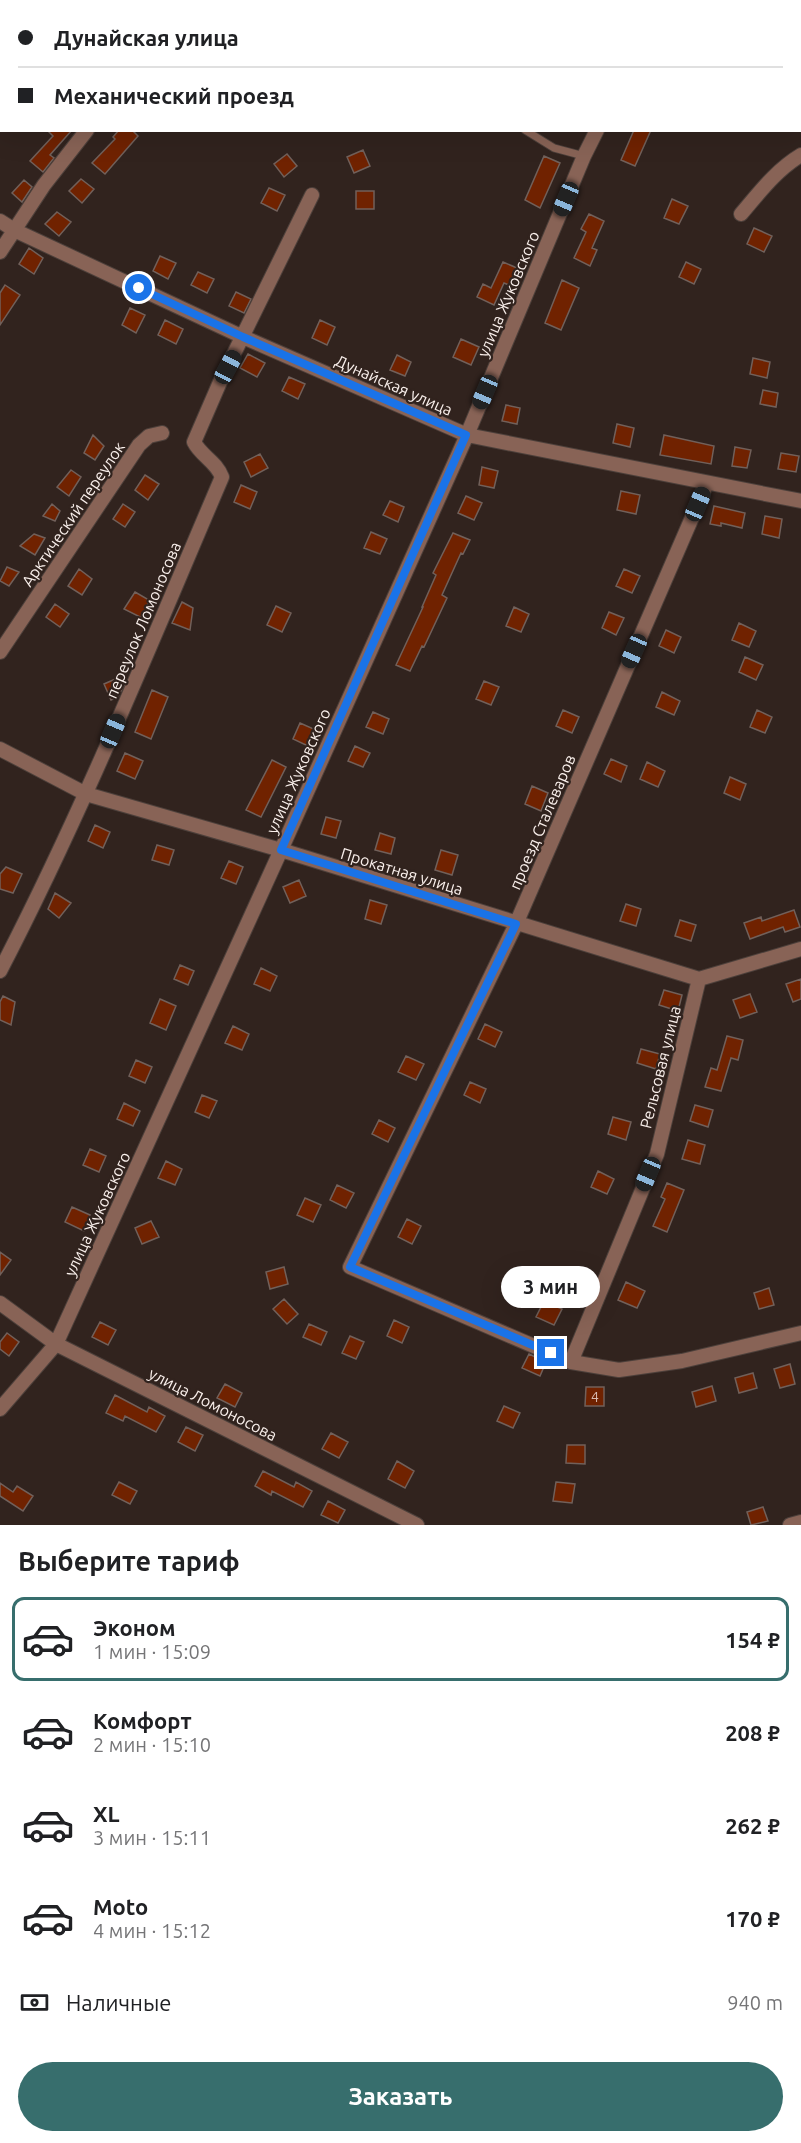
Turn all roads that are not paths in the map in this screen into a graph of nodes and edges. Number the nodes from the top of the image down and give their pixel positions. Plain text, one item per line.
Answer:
1 (85, 132) edge
2 (528, 132) edge
3 (596, 132) edge
4 (801, 155) edge
5 (584, 156) junction
6 (312, 195) dead end
7 (741, 214) dead end
8 (0, 221) edge
9 (14, 230) junction
10 (0, 252) edge
11 (243, 337) junction
12 (162, 433) dead end
13 (466, 435) junction
14 (707, 483) junction
15 (801, 501) edge
16 (0, 652) edge
17 (0, 749) edge
18 (86, 794) junction
19 (281, 850) junction
20 (516, 924) junction
21 (801, 949) edge
22 (0, 971) edge
23 (699, 979) junction
24 (0, 1303) edge
25 (801, 1333) edge
26 (56, 1344) junction
27 (571, 1362) junction
28 (0, 1409) edge
29 (801, 1522) edge
30 (417, 1525) edge
31 (790, 1525) edge

1 - 9 street
2 - 5 lane
3 - 5 street, улица Жуковского
4 - 7 street
5 - 13 street, улица Жуковского
6 - 11 street
8 - 9 street, Дунайская улица
9 - 10 street
9 - 11 street, Дунайская улица
11 - 13 street, Дунайская улица
11 - 18 street, переулок Ломоносова
12 - 16 street, Арктический переулок
13 - 14 street, Дунайская улица
13 - 19 street, улица Жуковского
14 - 15 street, Дунайская улица
14 - 20 street, проезд Сталеваров
17 - 18 street, Прокатная улица
18 - 19 street, Прокатная улица
18 - 22 street, переулок Ломоносова
19 - 20 street, Прокатная улица
19 - 26 street, улица Жуковского
20 - 23 street, Прокатная улица
20 - 27 street, проезд Сталеваров
21 - 23 street
23 - 27 street, Рельсовая улица
24 - 26 street, улица Ломоносова
25 - 27 street
26 - 28 street, улица Жуковского
26 - 30 street, улица Ломоносова
29 - 31 street

